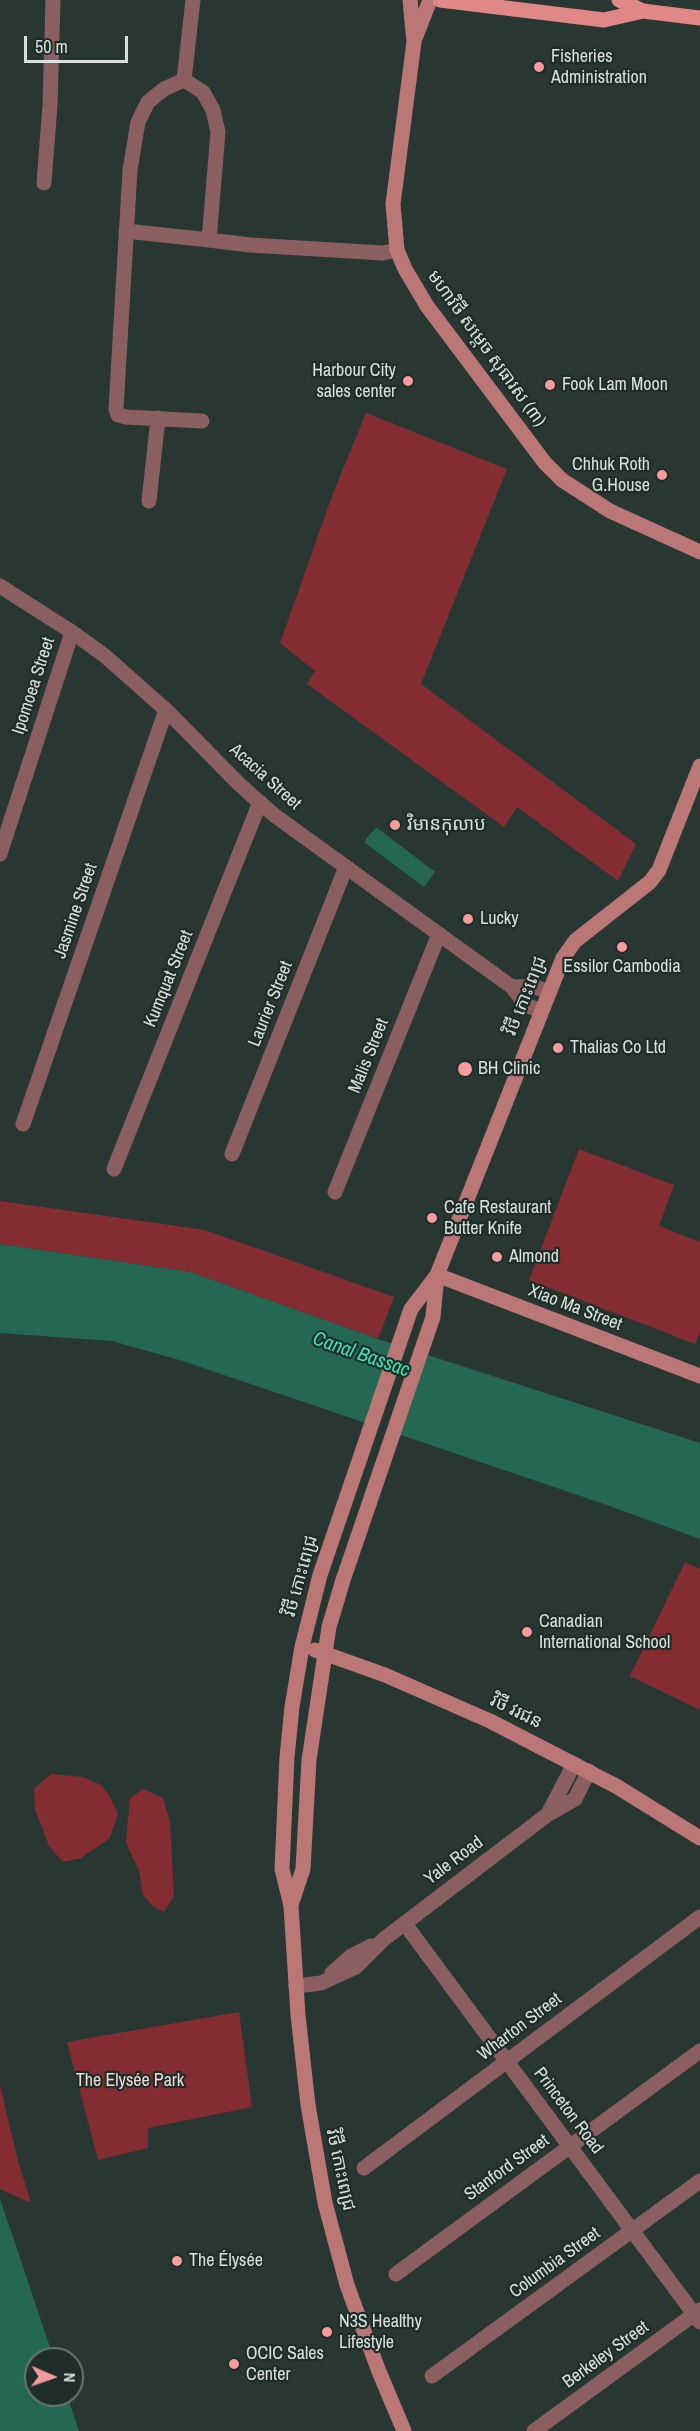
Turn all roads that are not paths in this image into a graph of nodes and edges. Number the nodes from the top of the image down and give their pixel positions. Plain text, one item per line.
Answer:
1 (53, 0) edge
2 (193, 0) edge
3 (410, 0) edge
4 (430, 0) edge
5 (440, 0) edge
6 (620, 0) edge
7 (643, 11) junction
8 (700, 18) edge
9 (414, 42) junction
10 (184, 80) junction
11 (44, 183) dead end
12 (126, 231) junction
13 (209, 240) junction
14 (397, 250) junction
15 (158, 418) junction
16 (202, 421) dead end
17 (149, 501) dead end
18 (700, 552) edge
19 (0, 586) edge
20 (72, 632) junction
21 (166, 710) junction
22 (700, 766) edge
23 (260, 802) junction
24 (0, 854) edge
25 (346, 867) junction
26 (439, 934) junction
27 (512, 987) junction
28 (548, 992) junction
29 (541, 1011) junction
30 (23, 1124) dead end
31 (232, 1155) dead end
32 (114, 1169) dead end
33 (335, 1192) dead end
34 (437, 1275) junction
35 (700, 1376) edge
36 (302, 1647) junction
37 (324, 1652) junction
38 (574, 1764) junction
39 (589, 1771) junction
40 (547, 1815) junction
41 (700, 1838) edge
42 (291, 1906) junction
43 (700, 1917) edge
44 (405, 1924) junction
45 (296, 1986) junction
46 (700, 2051) edge
47 (507, 2061) junction
48 (570, 2147) junction
49 (364, 2168) dead end
50 (700, 2181) edge
51 (632, 2230) junction
52 (396, 2274) dead end
53 (698, 2315) edge
54 (432, 2376) dead end
55 (404, 2431) edge
56 (534, 2431) edge

1 - 11 street
2 - 10 street
3 - 9 main road, មហាវិថី សម្តេច សុធារស (៣)
4 - 9 main road, មហាវិថី សម្តេច សុធារស (៣)
5 - 7 main road
6 - 7 main road
7 - 8 main road
9 - 14 main road, មហាវិថី សម្តេច សុធារស (៣)
10 - 12 street
10 - 13 street
12 - 13 street
12 - 15 street
13 - 14 street
14 - 18 main road, មហាវិថី សម្តេច សុធារស (៣)
15 - 16 street
15 - 17 street
19 - 20 street, Acacia Street
20 - 21 street, Acacia Street
20 - 24 street, Ipomoea Street
21 - 23 street, Acacia Street
21 - 30 street, Jasmine Street
22 - 28 main road, វិថី កោះពេជ្រ
23 - 25 street, Acacia Street
23 - 32 street, Kumquat Street
25 - 26 street, Acacia Street
25 - 31 street, Laurier Street
26 - 27 street, Acacia Street
26 - 33 street, Malis Street
27 - 28 street
27 - 29 street, Acacia Street
28 - 29 main road, វិថី កោះពេជ្រ
29 - 34 main road, វិថី កោះពេជ្រ
34 - 35 main road, Xiao Ma Street
34 - 36 main road, វិថី កោះពេជ្រ
34 - 37 main road, វិថី កោះពេជ្រ
36 - 37 main road, វិថី វរជន
36 - 42 main road, វិថី កោះពេជ្រ
37 - 38 main road, វិថី វរជន
37 - 42 main road, វិថី កោះពេជ្រ
38 - 39 main road, វិថី វរជន
38 - 40 street, Yale Road
39 - 40 street, Yale Road
39 - 41 main road, វិថី វរជន
40 - 44 street, Yale Road
42 - 45 main road, វិថី កោះពេជ្រ
43 - 47 street, Wharton Street
44 - 45 street, Yale Road
44 - 47 street, Princeton Road
45 - 55 main road, វិថី កោះពេជ្រ
46 - 48 street, Stanford Street
47 - 48 street, Princeton Road
47 - 49 street, Wharton Street
48 - 51 street, Princeton Road
48 - 52 street, Stanford Street
50 - 51 street, Columbia Street
51 - 53 street, Princeton Road
51 - 54 street, Columbia Street
53 - 56 street, Berkeley Street

